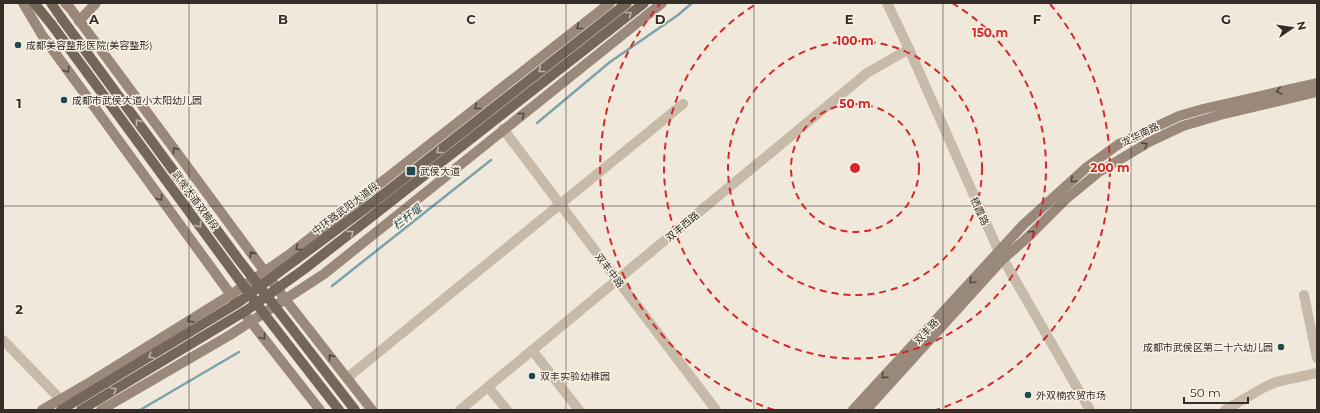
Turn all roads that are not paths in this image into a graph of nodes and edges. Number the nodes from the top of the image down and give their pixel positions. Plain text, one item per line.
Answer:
1 (23, 3) edge
2 (34, 3) edge
3 (51, 3) edge
4 (65, 3) edge
5 (96, 3) edge
6 (610, 3) edge
7 (627, 3) edge
8 (644, 3) edge
9 (662, 3) edge
10 (887, 3) edge
11 (79, 21) junction
12 (909, 49) junction
13 (1317, 83) edge
14 (1317, 92) edge
15 (683, 104) dead end
16 (503, 129) junction
17 (560, 204) junction
18 (1001, 255) junction
19 (264, 272) junction
20 (617, 279) junction
21 (231, 295) junction
22 (1304, 295) dead end
23 (285, 299) junction
24 (251, 322) junction
25 (3, 340) edge
26 (532, 350) junction
27 (1317, 358) edge
28 (1317, 374) edge
29 (347, 378) junction
30 (488, 387) junction
31 (60, 399) junction
32 (105, 409) edge
33 (42, 410) edge
34 (61, 410) edge
35 (81, 410) edge
36 (320, 410) edge
37 (339, 410) edge
38 (355, 410) edge
39 (372, 410) edge
40 (460, 410) edge
41 (507, 410) edge
42 (579, 410) edge
43 (716, 410) edge
44 (853, 410) edge
45 (866, 410) edge
46 (1090, 410) edge
47 (1225, 410) edge

1 -> 21 main road
2 -> 37 main road, 武侯大道双楠段, bridge
38 -> 3 main road, 武侯大道双楠段, bridge
4 - 11 main road
5 - 11 main road
6 -> 19 main road
7 -> 34 main road, 中环路武阳大道段, bridge
35 -> 8 main road, bridge
16 -> 9 main road
10 - 12 street, 栖霞路
19 -> 11 main road
12 - 18 street, 栖霞路
12 - 20 street, 双丰西路
13 -> 18 main road, 龙华南路
18 -> 14 main road, 龙华南路
15 - 17 street
16 - 17 street, 双丰中路
16 - 23 main road
17 - 20 street, 双丰中路
17 - 29 street
18 -> 44 main road, 双丰路
18 - 45 main road, 双丰路
18 - 46 street, 栖霞路
19 - 21 main road
19 - 23 main road
20 - 26 street, 双丰西路
20 - 43 street, 双丰中路
21 - 24 main road
21 -> 31 main road
22 - 27 street
23 - 24 main road
29 -> 23 main road
24 - 32 main road
24 -> 36 main road
25 - 31 street
26 - 30 street, 双丰西路
26 - 42 street
28 - 47 street
29 - 39 main road
30 - 40 street, 双丰西路
30 - 41 street
31 - 33 main road

